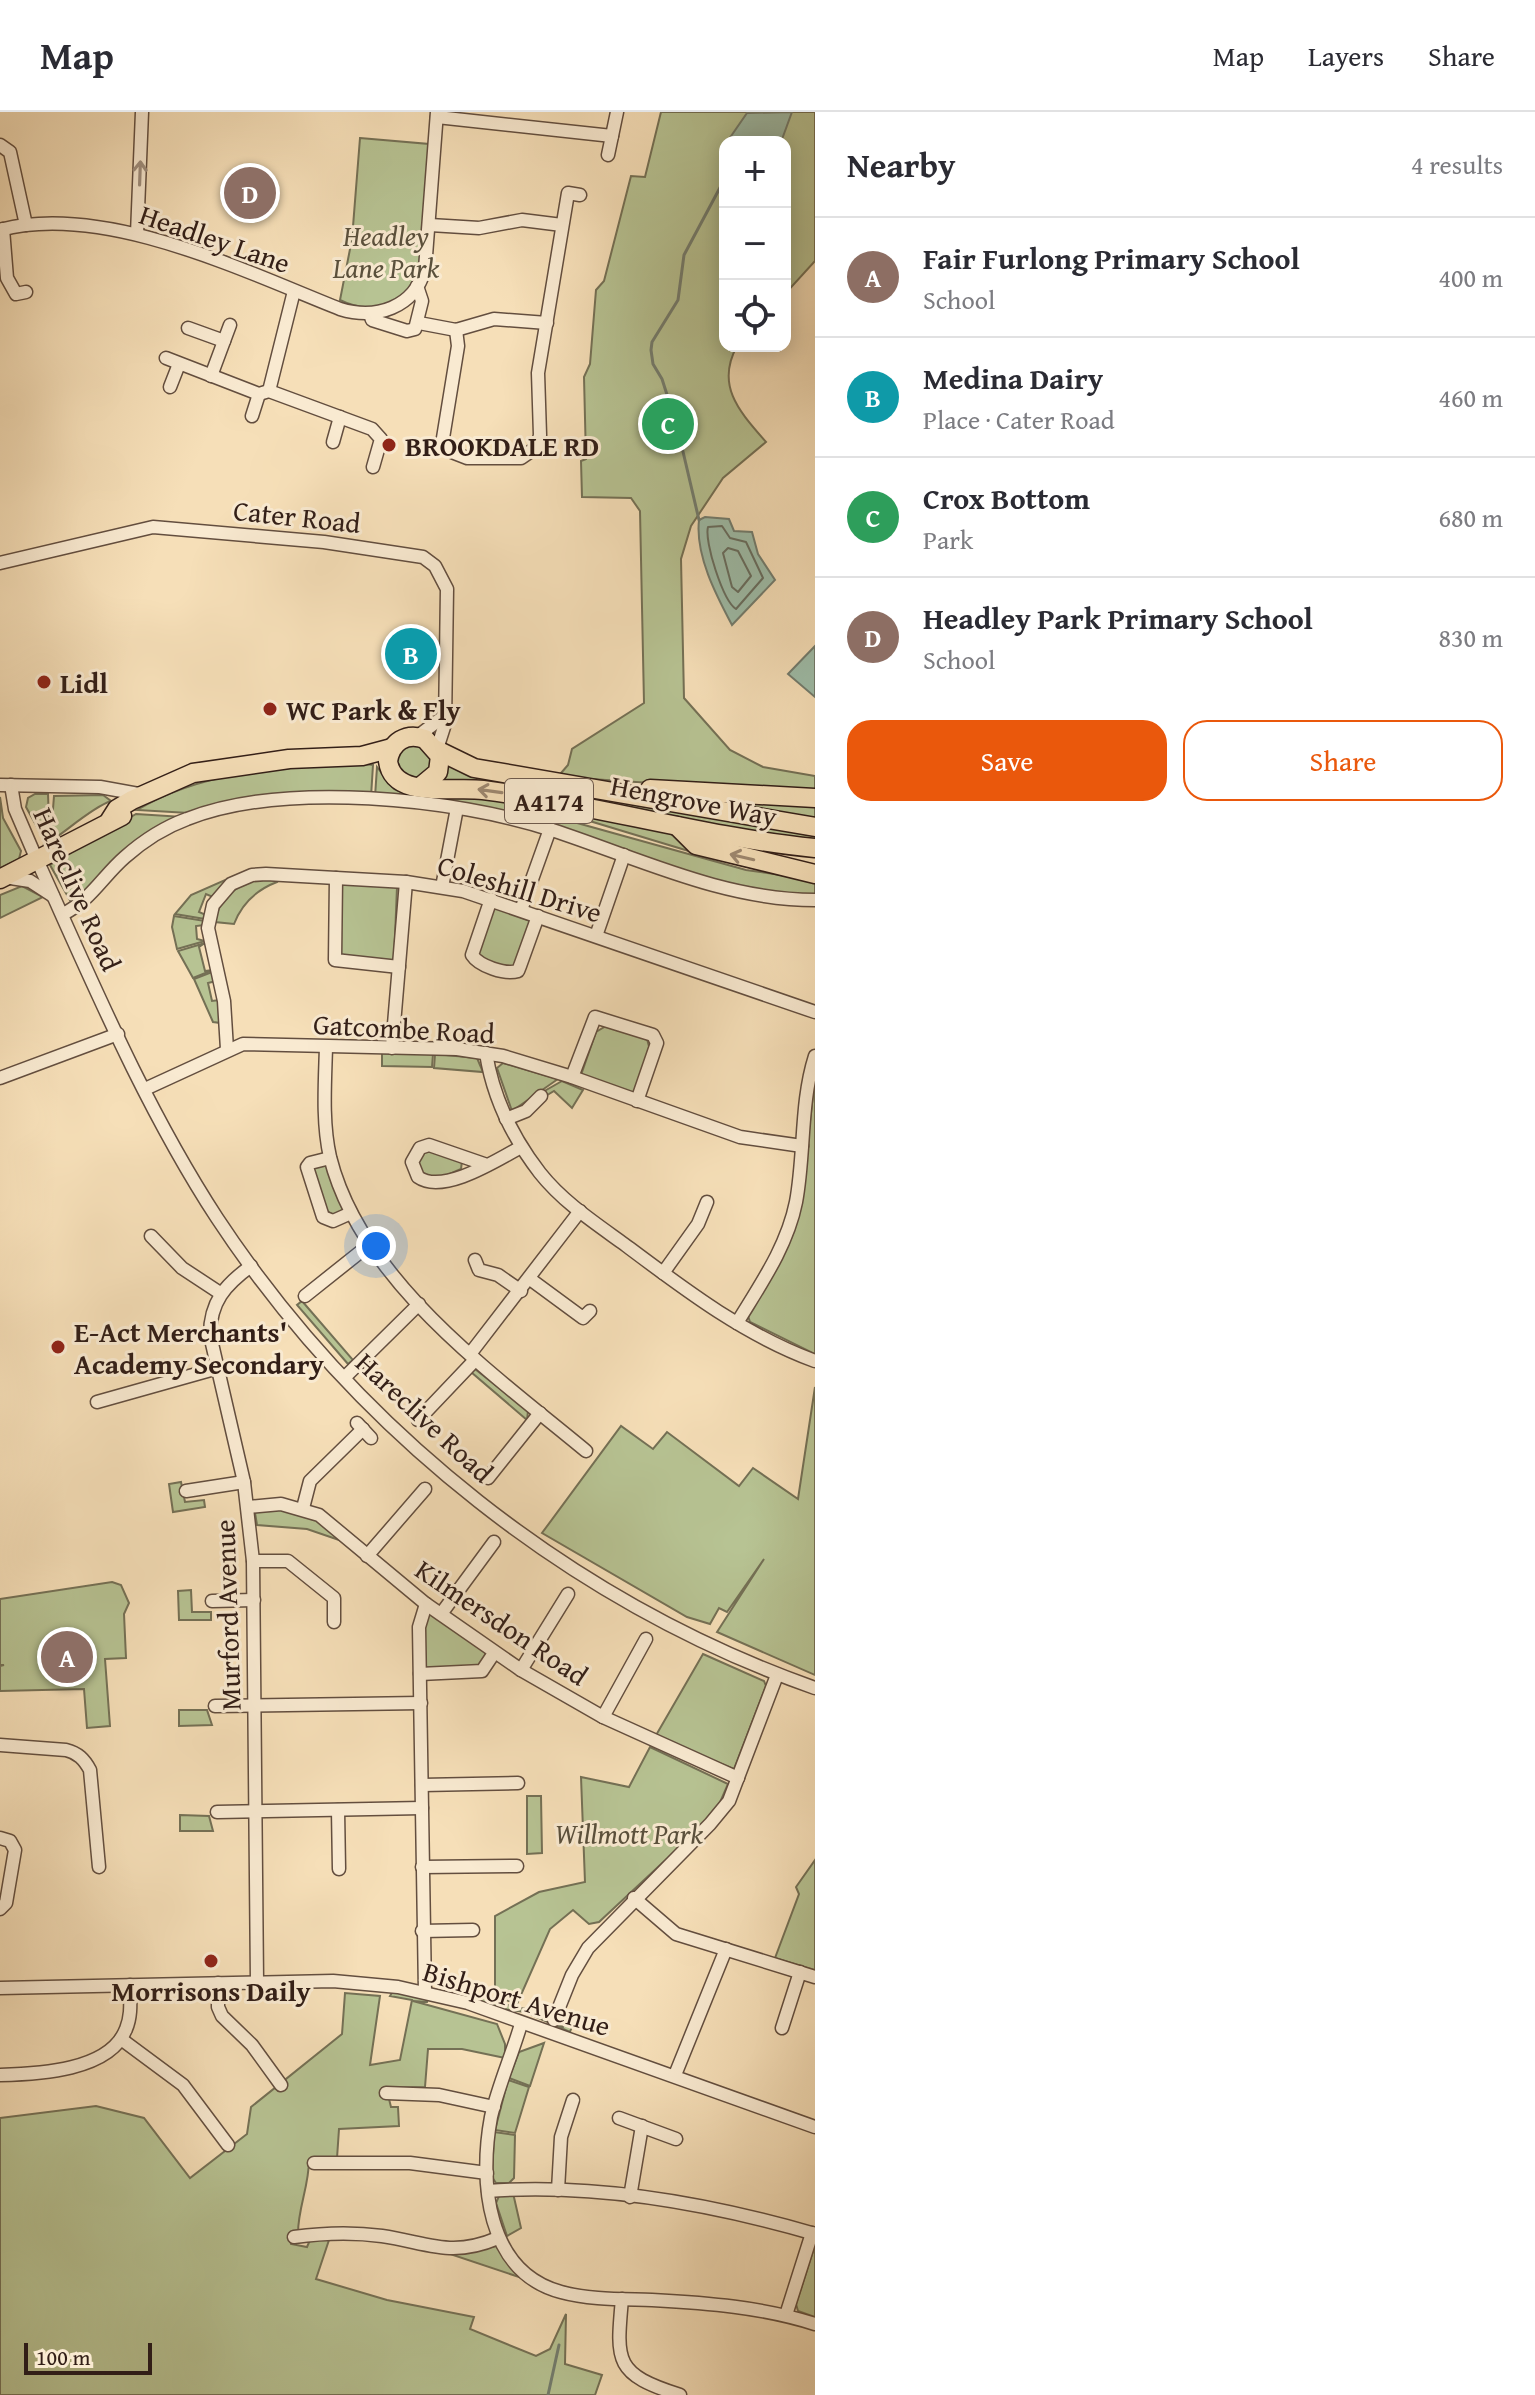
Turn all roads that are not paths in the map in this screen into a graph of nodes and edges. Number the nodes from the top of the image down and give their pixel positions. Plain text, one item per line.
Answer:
1 (142, 112) edge
2 (617, 112) edge
3 (437, 114) edge
4 (532, 118) edge
5 (612, 136) junction
6 (0, 145) edge
7 (608, 155) dead end
8 (580, 195) dead end
9 (26, 225) junction
10 (430, 225) junction
11 (562, 225) junction
12 (2, 230) edge
13 (137, 234) junction
14 (417, 286) junction
15 (294, 291) junction
16 (26, 292) dead end
17 (370, 314) junction
18 (419, 323) junction
19 (547, 323) junction
20 (230, 325) dead end
21 (188, 328) dead end
22 (456, 330) junction
23 (224, 341) junction
24 (166, 358) dead end
25 (179, 364) junction
26 (211, 376) junction
27 (170, 387) dead end
28 (264, 393) junction
29 (252, 416) dead end
30 (340, 417) junction
31 (333, 442) dead end
32 (373, 467) dead end
33 (0, 563) edge
34 (443, 717) junction
35 (418, 736) junction
36 (392, 748) junction
37 (437, 749) junction
38 (362, 756) junction
39 (389, 769) junction
40 (6, 785) edge
41 (576, 785) junction
42 (420, 787) junction
43 (144, 795) junction
44 (815, 798) edge
45 (457, 808) junction
46 (677, 826) junction
47 (815, 827) edge
48 (550, 829) junction
49 (815, 848) edge
50 (624, 855) junction
51 (37, 861) junction
52 (815, 874) edge
53 (2, 878) edge
54 (336, 878) junction
55 (406, 882) junction
56 (442, 887) junction
57 (56, 898) junction
58 (491, 899) junction
59 (815, 900) edge
60 (521, 910) junction
61 (63, 914) junction
62 (538, 916) junction
63 (596, 936) junction
64 (399, 967) junction
65 (815, 1012) edge
66 (118, 1034) junction
67 (326, 1047) junction
68 (392, 1048) junction
69 (227, 1049) junction
70 (486, 1053) junction
71 (815, 1056) edge
72 (572, 1077) junction
73 (0, 1078) edge
74 (145, 1089) junction
75 (541, 1096) dead end
76 (637, 1101) junction
77 (506, 1119) junction
78 (802, 1146) junction
79 (521, 1147) junction
80 (330, 1158) junction
81 (487, 1165) junction
82 (700, 1207) dead end
83 (580, 1211) junction
84 (351, 1213) junction
85 (152, 1243) dead end
86 (369, 1245) junction
87 (251, 1266) junction
88 (663, 1273) junction
89 (530, 1279) junction
90 (473, 1283) dead end
91 (521, 1291) junction
92 (220, 1293) junction
93 (305, 1296) dead end
94 (419, 1304) junction
95 (583, 1319) dead end
96 (737, 1323) junction
97 (473, 1357) junction
98 (815, 1361) edge
99 (218, 1368) junction
100 (345, 1377) junction
101 (97, 1402) dead end
102 (540, 1413) junction
103 (418, 1420) dead end
104 (363, 1430) dead end
105 (586, 1451) dead end
106 (488, 1478) dead end
107 (244, 1482) junction
108 (425, 1489) dead end
109 (186, 1491) dead end
110 (248, 1507) junction
111 (303, 1508) junction
112 (494, 1543) dead end
113 (367, 1556) junction
114 (253, 1561) junction
115 (569, 1594) dead end
116 (254, 1600) junction
117 (212, 1601) dead end
118 (426, 1604) junction
119 (441, 1614) junction
120 (334, 1622) dead end
121 (646, 1639) dead end
122 (494, 1653) junction
123 (521, 1670) junction
124 (420, 1674) junction
125 (777, 1675) junction
126 (815, 1688) edge
127 (421, 1703) junction
128 (215, 1706) dead end
129 (255, 1706) junction
130 (603, 1717) junction
131 (0, 1745) edge
132 (738, 1778) junction
133 (518, 1783) dead end
134 (422, 1785) junction
135 (422, 1808) junction
136 (338, 1810) junction
137 (217, 1812) dead end
138 (256, 1812) junction
139 (0, 1838) edge
140 (102, 1863) dead end
141 (517, 1866) dead end
142 (422, 1867) junction
143 (339, 1869) dead end
144 (634, 1898) junction
145 (0, 1909) edge
146 (473, 1930) dead end
147 (422, 1931) junction
148 (726, 1949) junction
149 (800, 1972) junction
150 (815, 1977) edge
151 (257, 1982) junction
152 (218, 1983) junction
153 (130, 1985) junction
154 (0, 1988) edge
155 (425, 1992) junction
156 (554, 2020) dead end
157 (521, 2024) junction
158 (782, 2028) dead end
159 (121, 2039) junction
160 (0, 2075) edge
161 (675, 2075) junction
162 (274, 2080) dead end
163 (393, 2096) dead end
164 (573, 2100) dead end
165 (494, 2107) junction
166 (619, 2118) dead end
167 (642, 2126) junction
168 (815, 2127) edge
169 (676, 2139) dead end
170 (223, 2143) dead end
171 (320, 2167) dead end
172 (487, 2173) junction
173 (558, 2190) junction
174 (488, 2191) junction
175 (630, 2197) junction
176 (814, 2233) edge
177 (498, 2238) junction
178 (300, 2239) dead end
179 (622, 2299) junction
180 (786, 2315) junction
181 (815, 2324) edge
182 (680, 2395) edge

13 -> 1 street
2 - 5 street
3 - 4 street
3 - 10 street
4 - 5 street
5 - 7 street
6 - 9 street
8 - 11 street
9 - 12 street, Headley Lane
9 - 13 street, Headley Lane
10 - 11 street
10 - 14 street
11 - 19 street
12 - 16 street
13 - 15 street, Headley Lane
14 - 17 street
14 - 18 street
15 - 17 street, Headley Lane
15 - 28 street
17 - 18 street, Headley Lane
18 - 22 street
19 - 22 street
19 - 22 street
20 - 23 street
21 - 23 street
23 - 26 street
24 - 25 street
25 - 26 street
25 - 27 street
26 - 28 street
28 - 29 street
28 - 30 street
30 - 31 street
30 - 32 street
33 - 34 street, Cater Road
34 - 35 street
34 - 37 street, Cater Road
35 - 36 highway
35 - 37 highway
36 - 38 highway
36 - 39 highway
37 - 41 highway, Hengrove Way / A4174
37 - 42 highway
38 - 39 highway
38 - 43 highway
39 - 42 highway
40 - 43 street
40 - 51 street, Hareclive Road
41 - 44 highway
41 - 47 highway, Hengrove Way / A4174
46 -> 42 highway, Hengrove Way / A4174
43 - 51 highway
45 - 48 street
45 - 56 street
45 - 61 street
46 - 49 highway, Hengrove Way / A4174
52 -> 46 highway
48 - 50 street
48 - 60 street
50 - 59 street
50 - 63 street
51 - 53 highway
51 - 57 street, Hareclive Road
53 - 57 street
54 - 55 street, Coleshill Drive
54 - 64 street
54 - 69 street, Coleshill Drive
55 - 56 street, Coleshill Drive
55 - 64 street
56 - 58 street, Coleshill Drive
57 - 61 street, Hareclive Road
58 - 60 street, Coleshill Drive
58 - 62 street
60 - 62 street, Coleshill Drive
61 - 66 street, Hareclive Road
62 - 63 street, Coleshill Drive
63 - 65 street, Coleshill Drive
64 - 68 street
66 - 73 street
66 - 74 street, Hareclive Road
67 - 68 street, Gatcombe Road
67 - 69 street, Gatcombe Road
67 - 80 street
68 - 70 street, Gatcombe Road
69 - 74 street, Gatcombe Road
70 - 72 street, Gatcombe Road
70 - 77 street
71 - 78 street
72 - 76 street, Gatcombe Road
72 - 76 street
74 - 87 street, Hareclive Road
75 - 77 street
76 - 78 street, Gatcombe Road
77 - 79 street
78 - 96 street
79 - 81 street
79 - 83 street
80 - 84 street
80 - 84 street
81 - 81 street
82 - 88 street
83 - 88 street
83 - 89 street
84 - 86 street
85 - 92 street
86 - 93 street
86 - 94 street
87 - 92 street
87 - 100 street, Hareclive Road
88 - 96 street
89 - 91 street
89 - 95 street
90 - 91 street
91 - 97 street
92 - 99 street, Murford Avenue
94 - 97 street
94 - 100 street
96 - 98 street
97 - 102 street
97 - 103 street
99 - 101 street
99 - 107 street, Murford Avenue
100 - 125 street, Hareclive Road
102 - 105 street
102 - 106 street
104 - 111 street
107 - 109 street
107 - 110 street, Murford Avenue
108 - 113 street
110 - 111 street, Kilmersdon Road
110 - 114 street, Murford Avenue
111 - 113 street, Kilmersdon Road
112 - 119 street
113 - 118 street, Kilmersdon Road
114 - 116 street, Murford Avenue
114 - 120 street
115 - 123 street
116 - 117 street
116 - 129 street, Murford Avenue
118 - 119 street, Kilmersdon Road
118 - 124 street
119 - 122 street, Kilmersdon Road
121 - 130 street
122 - 123 street, Kilmersdon Road
122 - 124 street
123 - 130 street, Kilmersdon Road
124 - 127 street
125 - 126 street, Hareclive Road
125 - 132 street
127 - 129 street
127 - 134 street
128 - 129 street
129 - 138 street, Murford Avenue
130 - 132 street, Kilmersdon Road
131 - 140 street
132 - 144 street
133 - 134 street
134 - 135 street
135 - 136 street
135 - 142 street
136 - 138 street
136 - 143 street
137 - 138 street
138 - 151 street, Murford Avenue
139 - 145 street
141 - 142 street
142 - 147 street
144 - 148 street
144 - 156 street
146 - 147 street
147 - 155 street
148 - 149 street
148 - 161 street
149 - 150 street
149 - 158 street
151 - 152 street, Bishport Avenue
151 - 155 street, Bishport Avenue
152 - 153 street, Bishport Avenue
152 - 162 street
153 - 154 street, Bishport Avenue
153 - 159 street
155 - 157 street, Bishport Avenue
157 - 161 street, Bishport Avenue
157 - 165 street
159 - 160 street
159 - 170 street
161 - 168 street, Bishport Avenue
163 - 165 street
164 - 173 street
165 - 172 street
166 - 167 street
167 - 169 street
167 - 175 street
171 - 172 street
172 - 174 street
173 - 174 street
173 - 175 street
174 - 177 street
175 - 176 street
176 - 180 street
177 - 178 street
177 - 179 street
179 - 180 street
179 - 182 street
180 - 181 street

